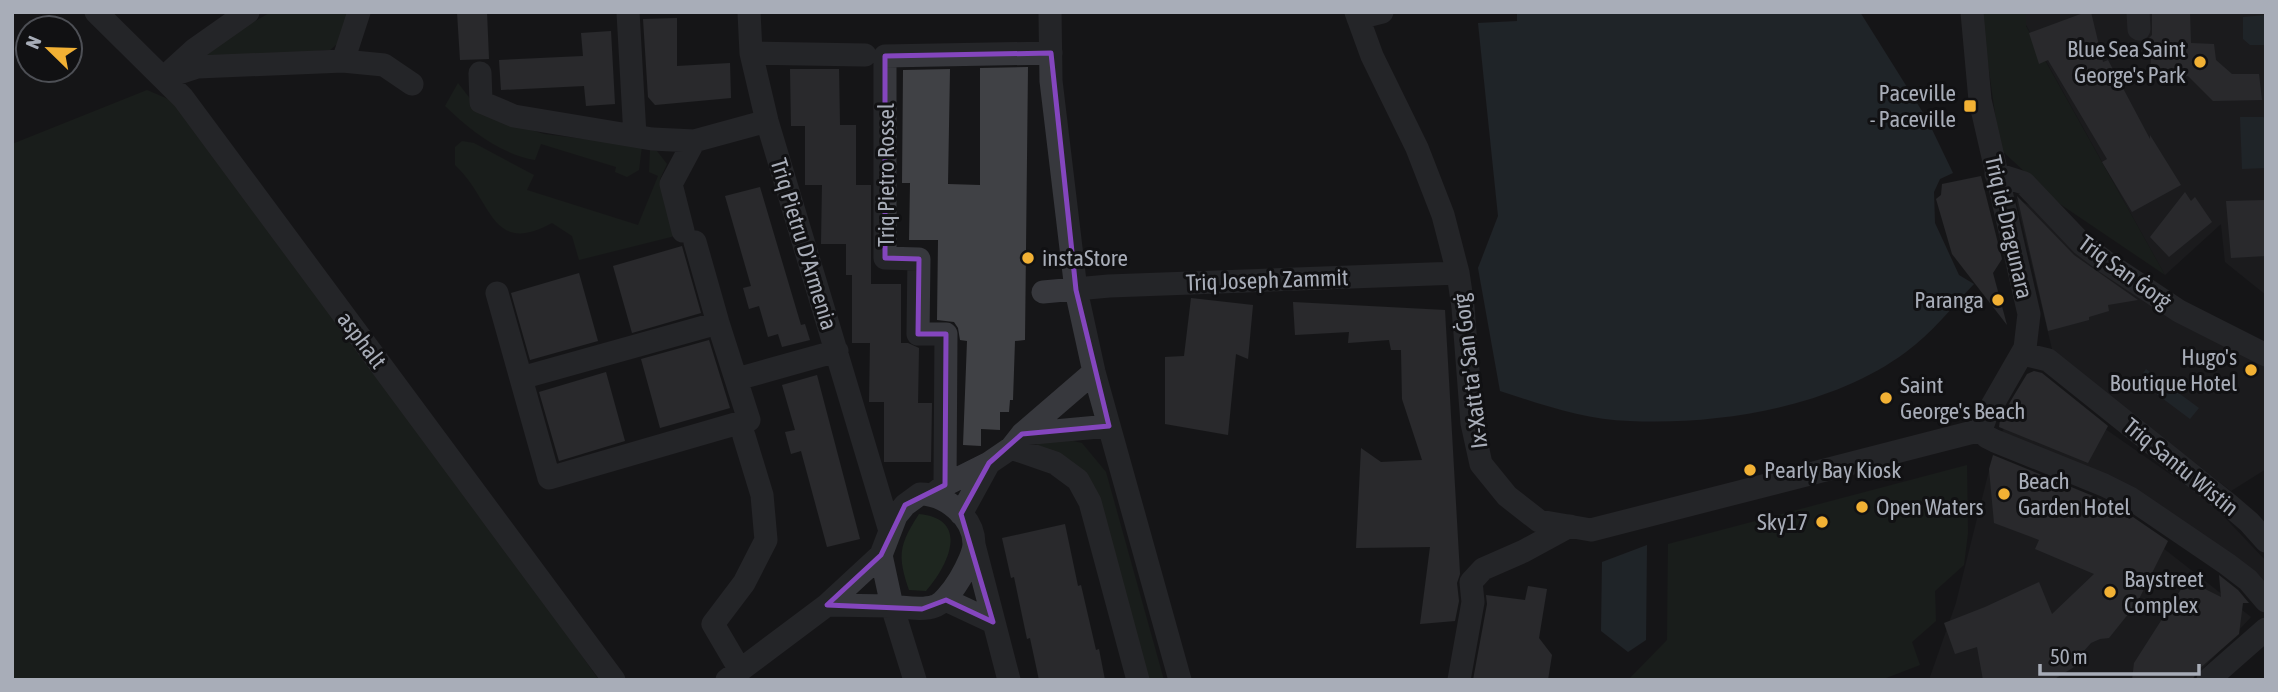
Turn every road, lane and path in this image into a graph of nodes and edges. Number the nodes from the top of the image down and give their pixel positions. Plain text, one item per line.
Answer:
1 (96, 12) edge
2 (248, 12) edge
3 (359, 12) edge
4 (628, 12) edge
5 (749, 12) edge
6 (1050, 12) edge
7 (1382, 12) edge
8 (1972, 12) edge
9 (1357, 15) edge
10 (751, 53) junction
11 (1051, 53) junction
12 (865, 55) dead end
13 (343, 61) junction
14 (480, 73) dead end
15 (163, 78) junction
16 (412, 84) dead end
17 (767, 121) junction
18 (635, 136) junction
19 (694, 141) junction
20 (1996, 174) junction
21 (1458, 273) junction
22 (1076, 290) junction
23 (1043, 292) dead end
24 (497, 293) dead end
25 (718, 323) junction
26 (837, 351) junction
27 (2023, 354) junction
28 (2266, 355) edge
29 (1094, 372) junction
30 (521, 378) junction
31 (737, 379) junction
32 (1109, 426) junction
33 (1981, 430) junction
34 (744, 436) dead end
35 (1017, 441) junction
36 (989, 463) junction
37 (873, 472) junction
38 (933, 491) junction
39 (961, 514) junction
40 (1570, 526) junction
41 (890, 531) junction
42 (2266, 541) edge
43 (974, 545) junction
44 (881, 555) junction
45 (946, 600) junction
46 (2266, 601) edge
47 (827, 605) junction
48 (892, 606) junction
49 (922, 609) junction
50 (993, 622) junction
51 (2266, 629) edge
52 (908, 657) junction
53 (734, 675) edge
54 (614, 680) edge
55 (915, 680) edge
56 (1009, 680) edge
57 (1138, 680) edge
58 (1180, 680) edge
59 (1459, 680) edge
60 (2208, 680) edge

1 - 15 street, asphalt
2 - 15 street
3 - 13 street
4 - 18 street
5 - 10 street, Triq Pietru D'Armenia
6 - 11 street
7 - 9 street
8 - 20 street, Triq id-Dragunara
9 - 21 street, Ix-Xatt ta' San Ġorġ
10 - 12 street
10 - 17 street, Triq Pietru D'Armenia
11 - 22 street
11 - 38 street, Triq Pietro Rossel
13 - 15 street
13 - 16 street
14 - 18 street
15 - 54 street, asphalt
17 - 19 street
17 - 26 street, Triq Pietru D'Armenia
18 - 19 street
19 - 25 street
20 - 27 street, Triq id-Dragunara
20 - 28 street, Triq San Ġorġ
21 - 22 street, Triq Joseph Zammit
21 - 40 street, Ix-Xatt ta' San Ġorġ
22 - 23 street, Triq Joseph Zammit
22 - 29 street
24 - 30 street
25 - 30 street
25 - 31 street
26 - 31 street
26 - 37 street, Triq Pietru D'Armenia
27 - 33 street, Triq id-Dragunara
27 - 42 street, Triq Santu Wistin
29 - 32 street
29 - 35 street
30 - 31 street
32 - 35 street
32 - 58 street
33 - 40 street, Ix-Xatt ta' San Ġorġ
33 - 46 street
34 - 53 street
35 - 36 street
35 - 57 street
36 - 38 street
36 - 39 street
37 - 38 street
37 - 41 street, Triq Pietru D'Armenia
38 - 39 street
38 - 41 street
39 - 43 street
40 - 59 street
41 - 44 street
43 - 45 street
43 - 50 street
44 - 47 street
44 - 48 street
45 - 49 street
45 - 50 street
47 - 48 street
47 - 53 street
48 - 49 street
48 - 52 street
49 - 52 street
50 - 56 street
51 - 60 street
52 - 55 street

